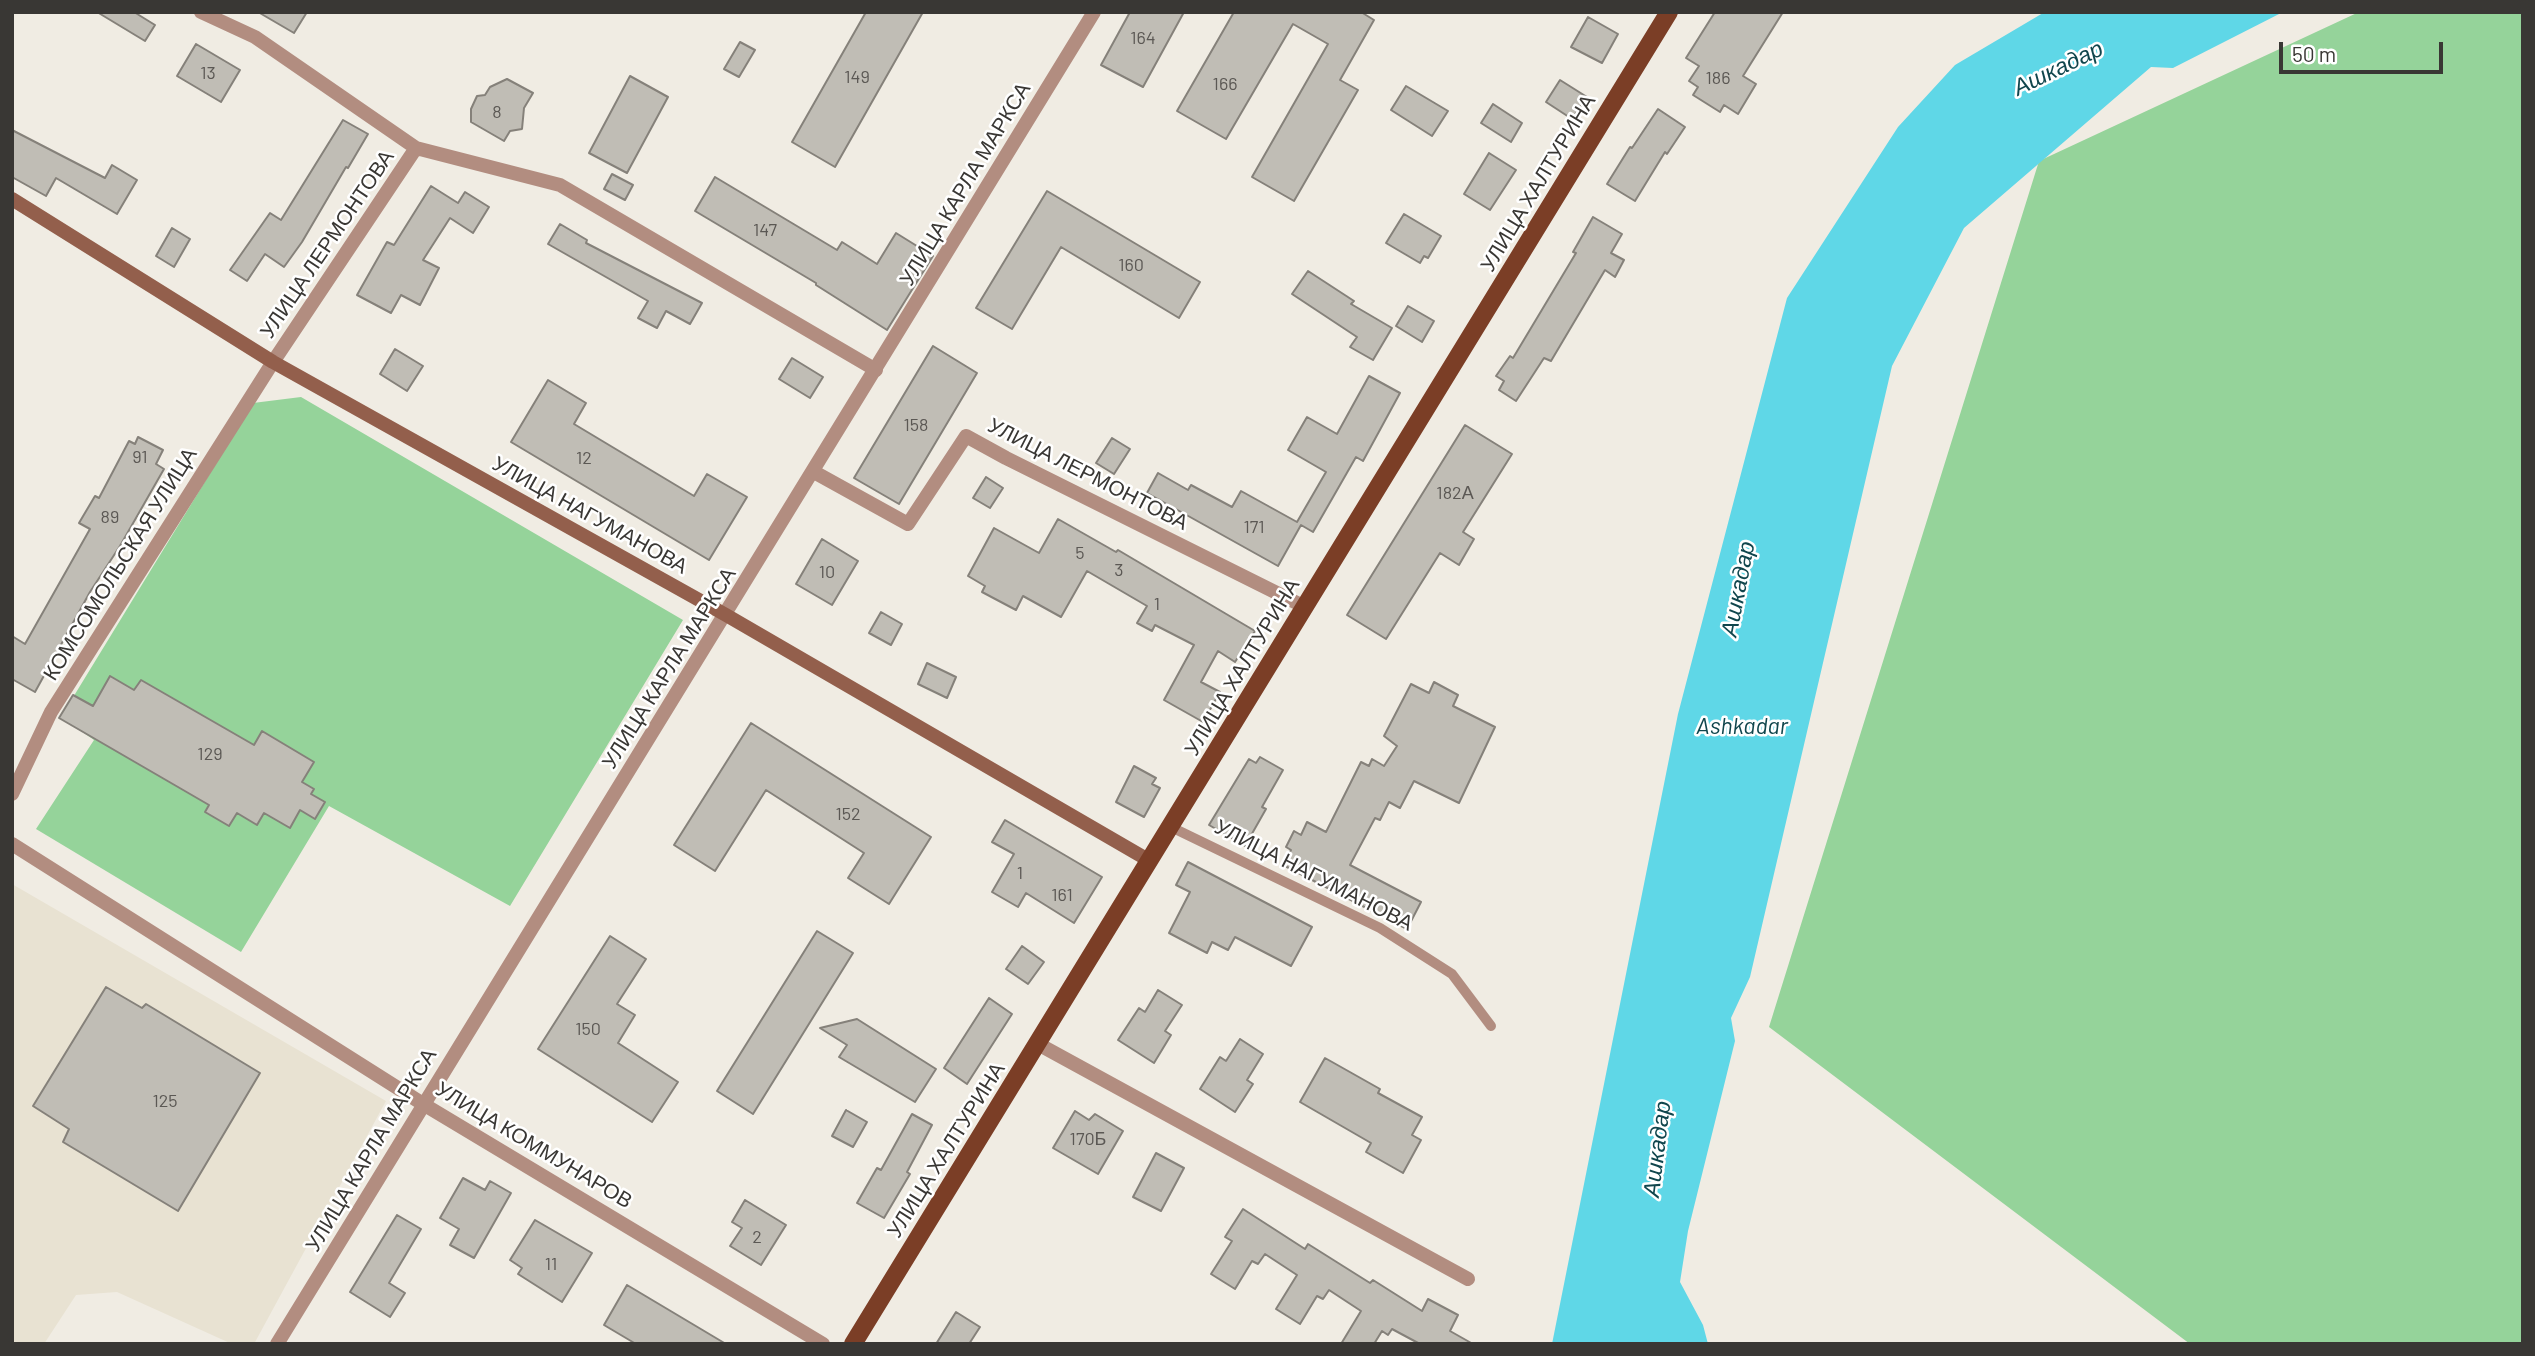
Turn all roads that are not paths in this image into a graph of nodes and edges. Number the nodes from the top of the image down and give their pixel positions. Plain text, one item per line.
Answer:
1 (201, 12) edge
2 (1094, 12) edge
3 (1669, 12) edge
4 (416, 148) junction
5 (12, 199) edge
6 (273, 362) junction
7 (876, 370) junction
8 (814, 472) junction
9 (1306, 607) junction
10 (726, 615) junction
11 (12, 794) edge
12 (1171, 827) junction
13 (12, 844) edge
14 (1150, 861) junction
15 (1490, 1026) dead end
16 (1038, 1044) junction
17 (424, 1104) junction
18 (1468, 1279) dead end
19 (277, 1344) edge
20 (823, 1344) edge
21 (853, 1344) edge

1 - 4 street, УЛИЦА ЛЕРМОНТОВА
2 - 7 street, УЛИЦА КАРЛА МАРКСА
3 - 9 main road, УЛИЦА ХАЛТУРИНА
4 - 6 street, УЛИЦА ЛЕРМОНТОВА
4 - 7 street, УЛИЦА ЛЕРМОНТОВА
5 - 6 main road, УЛИЦА НАГУМАНОВА
6 - 10 main road, УЛИЦА НАГУМАНОВА
6 - 11 street, КОМСОМОЛЬСКАЯ УЛИЦА
7 - 8 street, УЛИЦА КАРЛА МАРКСА
8 - 9 street, УЛИЦА ЛЕРМОНТОВА
8 - 10 street, УЛИЦА КАРЛА МАРКСА
9 - 12 main road, УЛИЦА ХАЛТУРИНА
10 - 14 main road, УЛИЦА НАГУМАНОВА
10 - 17 street, УЛИЦА КАРЛА МАРКСА
12 - 14 main road, УЛИЦА ХАЛТУРИНА
12 - 15 lane, УЛИЦА НАГУМАНОВА
13 - 17 street, УЛИЦА КОММУНАРОВ
14 - 16 main road, УЛИЦА ХАЛТУРИНА
16 - 18 street
16 - 21 main road, УЛИЦА ХАЛТУРИНА
17 - 19 street, УЛИЦА КАРЛА МАРКСА
17 - 20 street, УЛИЦА КОММУНАРОВ

